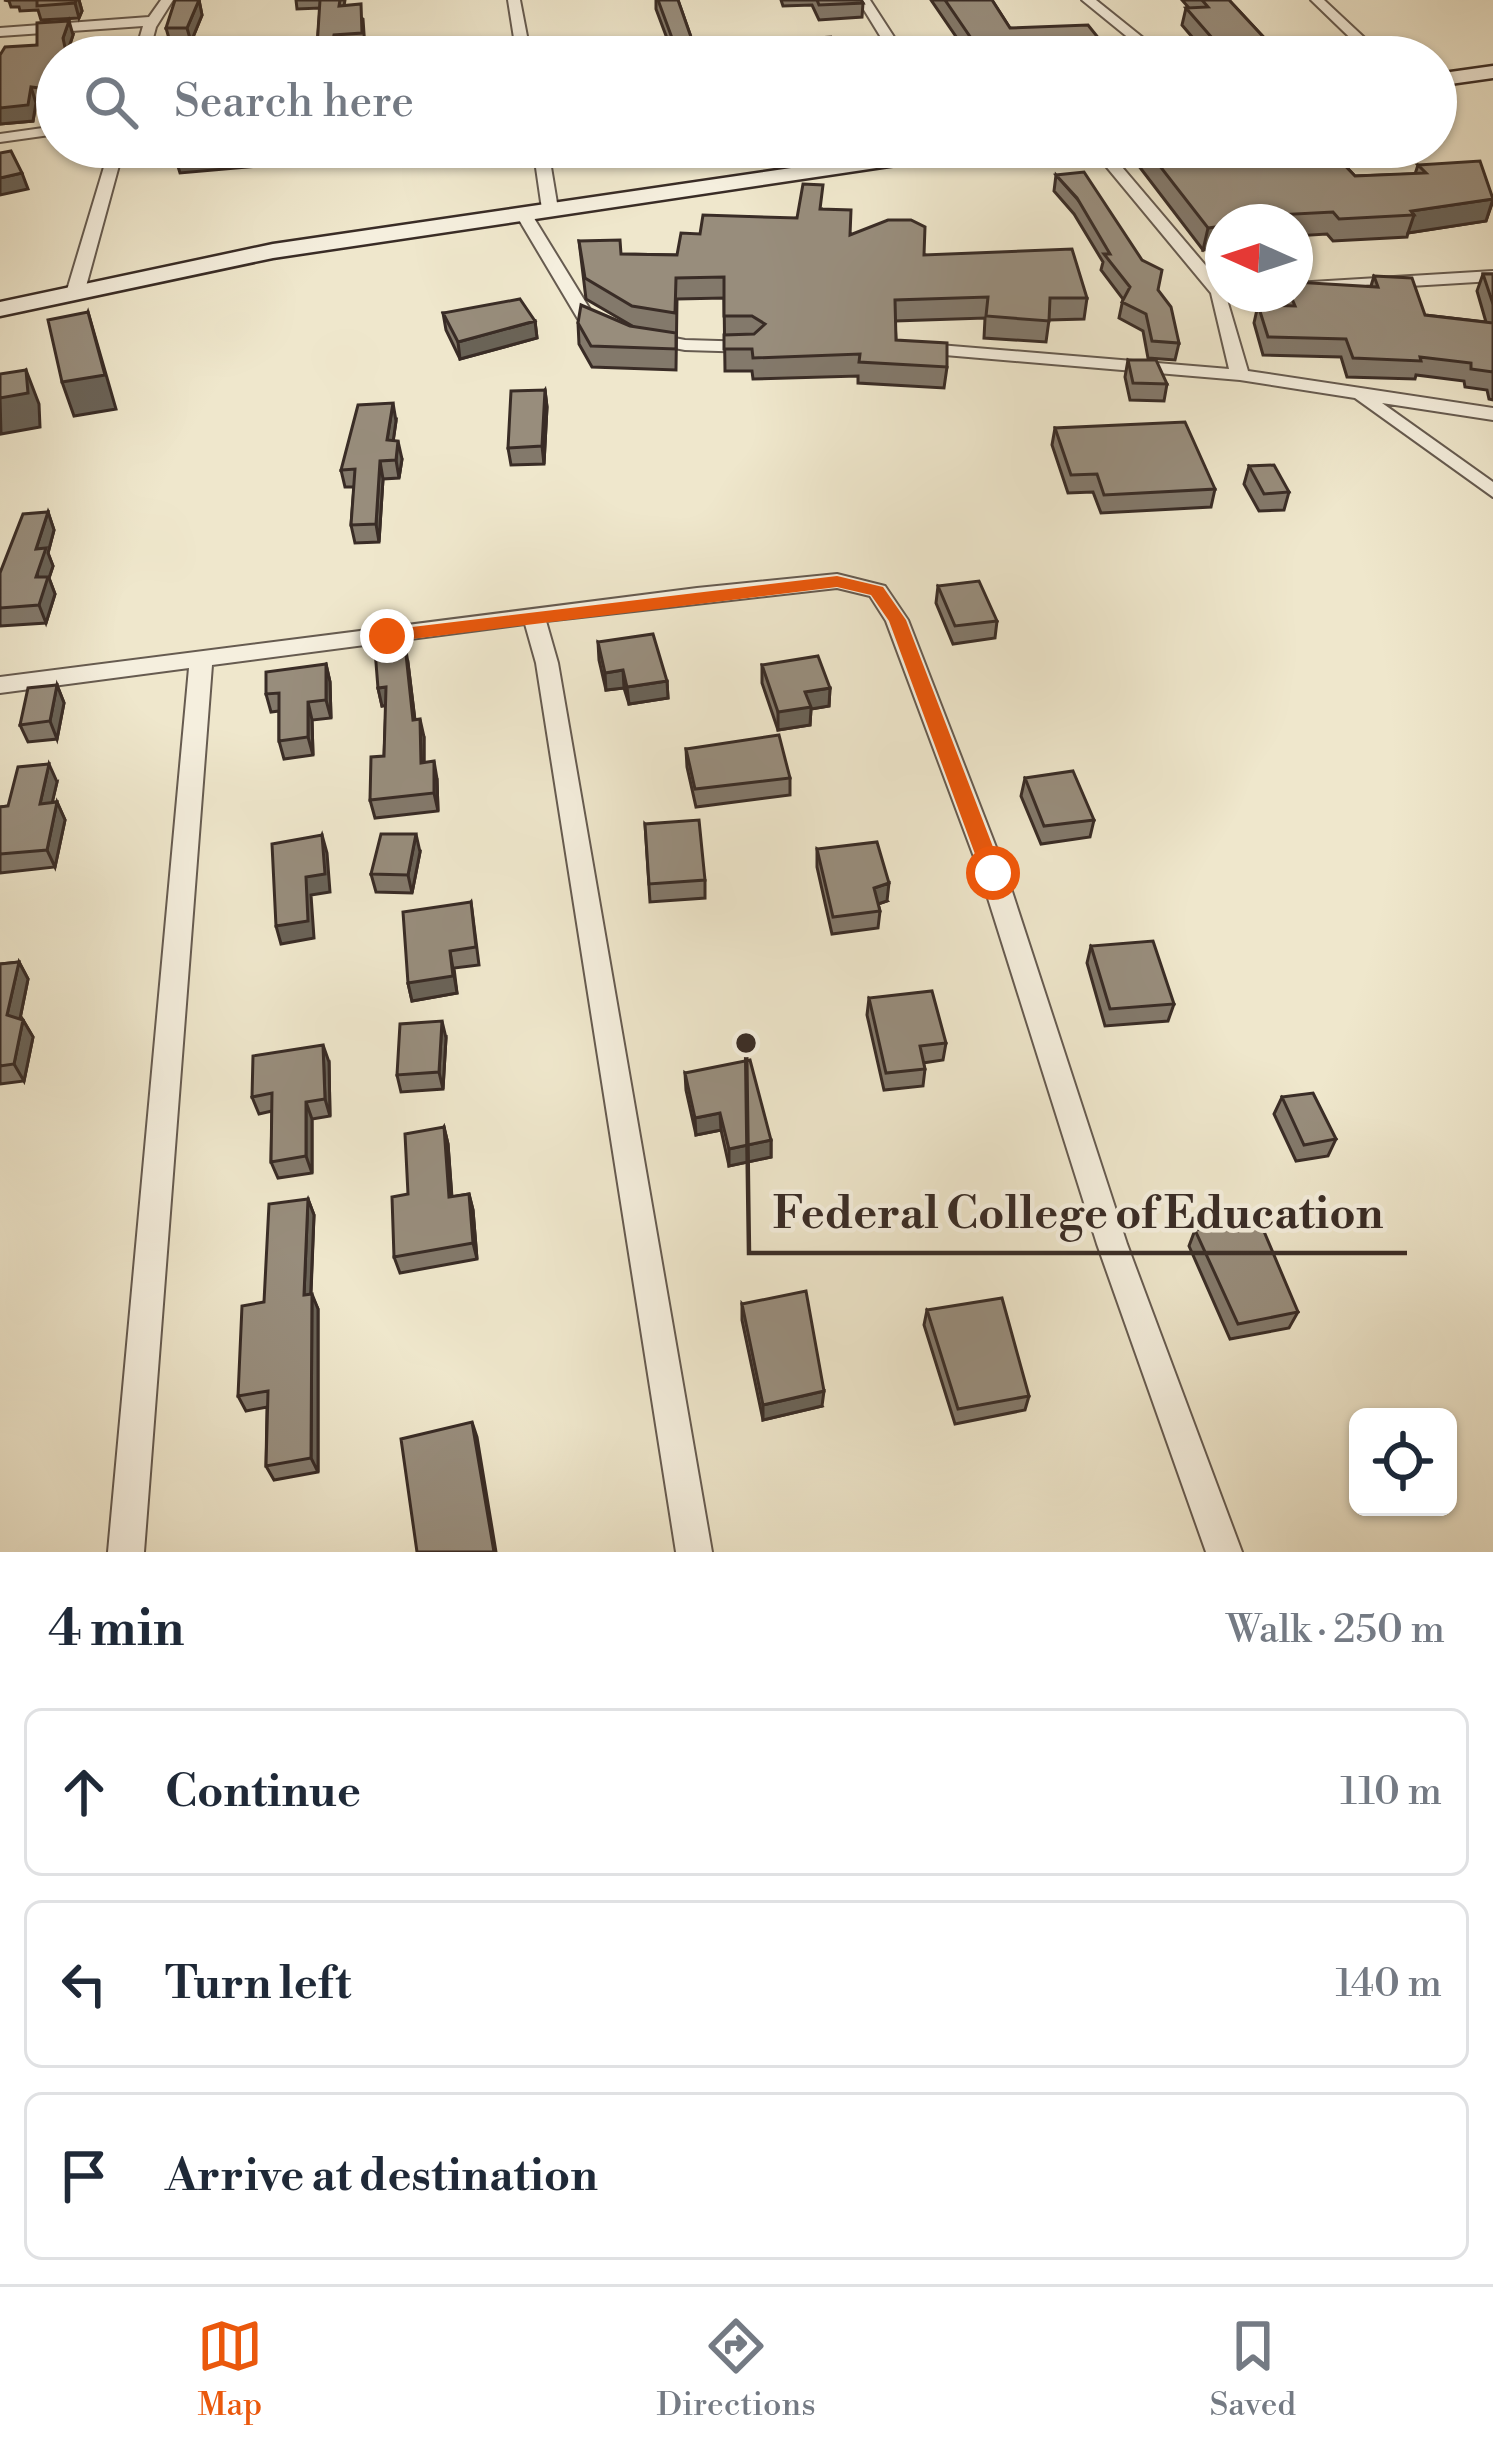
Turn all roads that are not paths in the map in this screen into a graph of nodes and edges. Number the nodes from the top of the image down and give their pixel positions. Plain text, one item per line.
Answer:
1 (167, 0) edge
2 (514, 0) edge
3 (864, 0) edge
4 (1088, 0) edge
5 (1317, 0) edge
6 (153, 22) junction
7 (0, 32) edge
8 (148, 36) edge
9 (520, 36) edge
10 (887, 36) edge
11 (1133, 36) edge
12 (1356, 36) edge
13 (1493, 72) edge
14 (1457, 77) edge
15 (36, 133) edge
16 (0, 138) edge
17 (111, 168) edge
18 (544, 168) edge
19 (832, 168) edge
20 (1115, 168) edge
21 (550, 209) junction
22 (523, 213) junction
23 (1205, 273) edge
24 (1493, 277) edge
25 (1313, 287) edge
26 (76, 290) junction
27 (0, 309) edge
28 (1226, 312) edge
29 (752, 347) edge
30 (939, 350) edge
31 (1240, 375) junction
32 (1356, 392) junction
33 (1493, 414) edge
34 (1493, 491) edge
35 (534, 616) junction
36 (201, 659) junction
37 (0, 686) edge
38 (126, 1552) edge
39 (694, 1552) edge
40 (1225, 1552) edge

1 - 6 street
2 - 9 street
3 - 10 street
4 - 11 street
5 - 12 street
6 - 7 street
6 - 8 street
13 - 14 main road
15 - 16 street
17 - 26 street
18 - 21 street
19 - 21 main road
20 - 23 street
21 - 22 main road
22 - 26 main road
22 - 29 street
24 - 25 street
26 - 27 main road
28 - 31 street
30 - 31 street
31 - 32 street
32 - 33 street
32 - 34 street
35 - 36 street
35 - 39 street
35 - 40 street
36 - 37 street
36 - 38 street

